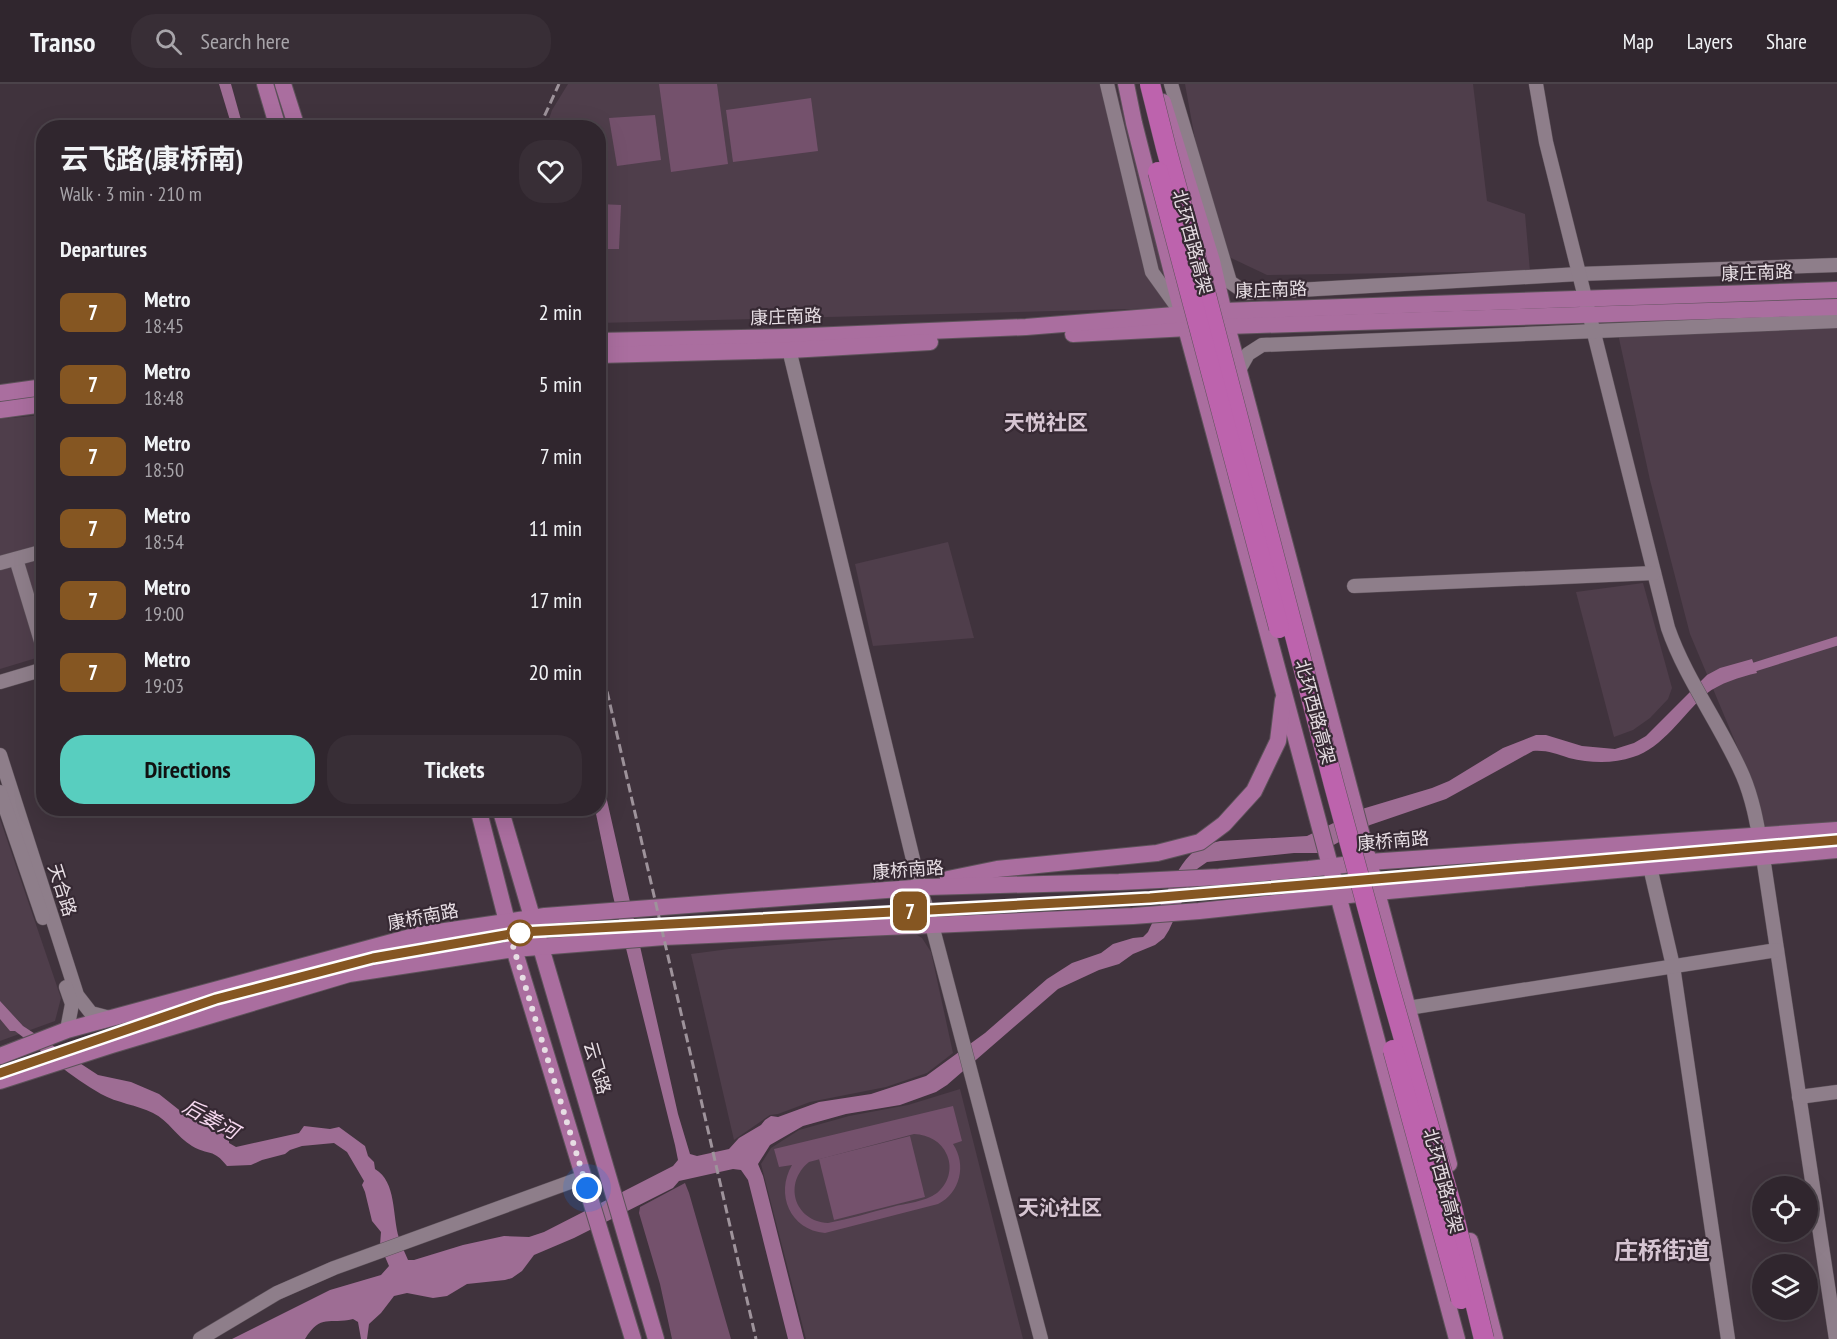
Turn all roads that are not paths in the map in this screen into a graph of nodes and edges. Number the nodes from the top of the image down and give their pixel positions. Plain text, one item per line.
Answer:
1 (265, 84) edge
2 (284, 84) edge
3 (1107, 84) edge
4 (1126, 84) edge
5 (1140, 84) edge
6 (1536, 84) edge
7 (1160, 86) edge
8 (276, 120) edge
9 (295, 120) edge
10 (1837, 265) edge
11 (1579, 274) junction
12 (1837, 290) edge
13 (1246, 293) junction
14 (1837, 307) edge
15 (1590, 315) junction
16 (1226, 318) junction
17 (1185, 321) junction
18 (1837, 321) edge
19 (606, 341) edge
20 (788, 344) junction
21 (606, 355) edge
22 (1239, 370) junction
23 (36, 388) edge
24 (0, 393) edge
25 (36, 405) edge
26 (0, 410) edge
27 (36, 553) edge
28 (16, 559) junction
29 (0, 563) edge
30 (1654, 573) junction
31 (1354, 586) dead end
32 (36, 625) edge
33 (36, 662) edge
34 (36, 671) edge
35 (0, 672) edge
36 (0, 682) edge
37 (1284, 690) junction
38 (0, 755) edge
39 (0, 795) edge
40 (480, 816) edge
41 (502, 816) edge
42 (1837, 830) edge
43 (1759, 835) junction
44 (1837, 850) edge
45 (1367, 855) junction
46 (1763, 857) junction
47 (1329, 861) junction
48 (1650, 867) junction
49 (923, 888) junction
50 (1377, 892) junction
51 (1339, 898) junction
52 (533, 918) junction
53 (506, 922) junction
54 (932, 925) junction
55 (541, 947) junction
56 (514, 949) junction
57 (1777, 950) junction
58 (1673, 966) junction
59 (1408, 1008) junction
60 (110, 1018) junction
61 (67, 1030) junction
62 (3, 1055) edge
63 (0, 1081) edge
64 (1837, 1092) edge
65 (1799, 1097) junction
66 (585, 1182) junction
67 (200, 1339) edge
68 (633, 1339) edge
69 (656, 1339) edge
70 (1041, 1339) edge
71 (1457, 1339) edge
72 (1472, 1339) edge
73 (1484, 1339) edge
74 (1496, 1339) edge
75 (1728, 1339) edge
76 (1836, 1339) edge

1 - 8 main road
2 - 9 main road
3 - 17 street
4 - 17 main road
5 - 72 highway, 北环西路高架, bridge
6 - 11 street
7 - 13 street
7 - 16 main road
7 - 73 highway, 北环西路高架, bridge
10 - 11 street
11 - 13 street
11 - 15 street
12 - 15 main road, 康庄南路
13 - 16 street
14 - 15 main road, 康庄南路
15 - 16 main road, 康庄南路
15 - 18 street
15 - 22 street
15 - 30 street
16 - 17 main road, 康庄南路
16 - 22 main road
17 - 20 main road, 康庄南路
17 - 37 main road
19 - 20 main road, 康庄南路
20 - 21 main road, 康庄南路
20 - 49 street
22 - 45 main road
23 - 24 main road
25 - 26 main road
27 - 28 street
28 - 29 street
28 - 32 street
30 - 31 street
30 - 43 street
33 - 35 street
34 - 36 street
37 - 47 main road
37 - 49 main road
38 - 60 street, 天合路
39 - 61 street, 天合路
40 - 53 main road
41 - 52 main road, 云飞路
42 - 43 main road, 康桥南路
43 - 45 main road, 康桥南路
43 - 46 street
44 - 46 main road
45 - 47 main road, 康桥南路
45 - 50 main road
46 - 48 main road
46 - 57 street
47 - 49 main road, 康桥南路
47 - 51 main road
48 - 50 main road
48 - 58 street
49 - 52 main road, 康桥南路
49 - 54 street
50 - 51 main road
50 - 59 main road
51 - 54 main road
51 - 71 main road
52 - 53 main road, 康桥南路
52 - 55 main road, 云飞路
53 - 56 main road
53 - 60 main road, 康桥南路
54 - 55 main road
54 - 70 street
55 - 56 main road
55 - 69 main road, 云飞路
56 - 63 main road
56 - 66 main road
57 - 58 street
57 - 65 street
58 - 59 street
58 - 75 street
59 - 74 main road
60 - 61 main road, 康桥南路
61 - 62 main road, 康桥南路
64 - 65 street
65 - 76 street
66 - 67 street
66 - 68 main road

